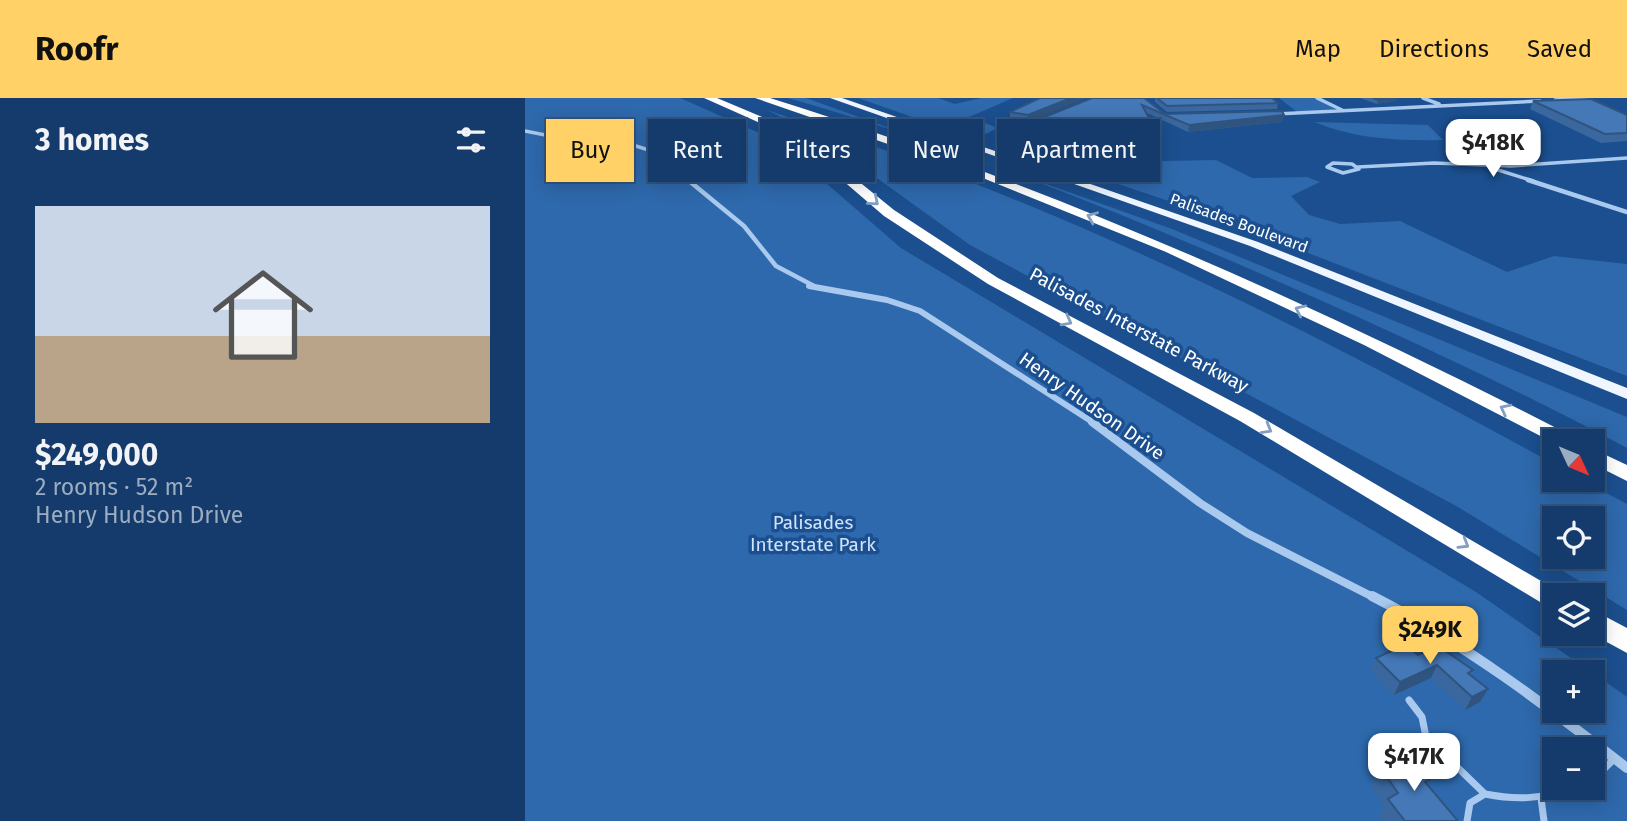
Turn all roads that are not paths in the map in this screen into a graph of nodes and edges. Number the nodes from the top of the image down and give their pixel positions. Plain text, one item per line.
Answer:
1 (709, 98) edge
2 (759, 98) edge
3 (834, 98) edge
4 (1317, 98) edge
5 (1423, 98) edge
6 (1586, 98) edge
7 (1555, 100) edge
8 (1541, 101) edge
9 (1443, 106) junction
10 (1343, 111) junction
11 (1054, 114) edge
12 (1274, 114) edge
13 (1045, 119) edge
14 (525, 131) edge
15 (1627, 158) edge
16 (1487, 166) junction
17 (1358, 167) junction
18 (1627, 212) edge
19 (1627, 394) edge
20 (1542, 429) edge
21 (1605, 462) edge
22 (1627, 474) edge
23 (1542, 591) edge
24 (1605, 628) edge
25 (1627, 642) edge
26 (1409, 700) dead end
27 (1615, 758) junction
28 (1605, 768) edge
29 (1627, 768) edge
30 (1485, 794) junction
31 (1541, 798) joint
32 (1467, 821) edge
33 (1544, 821) edge

1 -> 23 highway, Palisades Interstate Parkway
20 -> 2 highway
3 - 19 main road, Palisades Boulevard
4 - 10 street
5 - 9 street
6 - 7 street
8 - 9 street
9 - 10 street
10 - 12 street
11 - 13 street
14 - 27 street, Henry Hudson Drive
15 - 16 street
16 - 17 street
16 - 18 street
17 - 17 street
21 - 22 highway
24 - 25 highway
26 - 30 lane
27 - 28 lane
27 - 29 street, Henry Hudson Drive
30 - 31 lane
30 - 32 lane
31 - 33 lane

